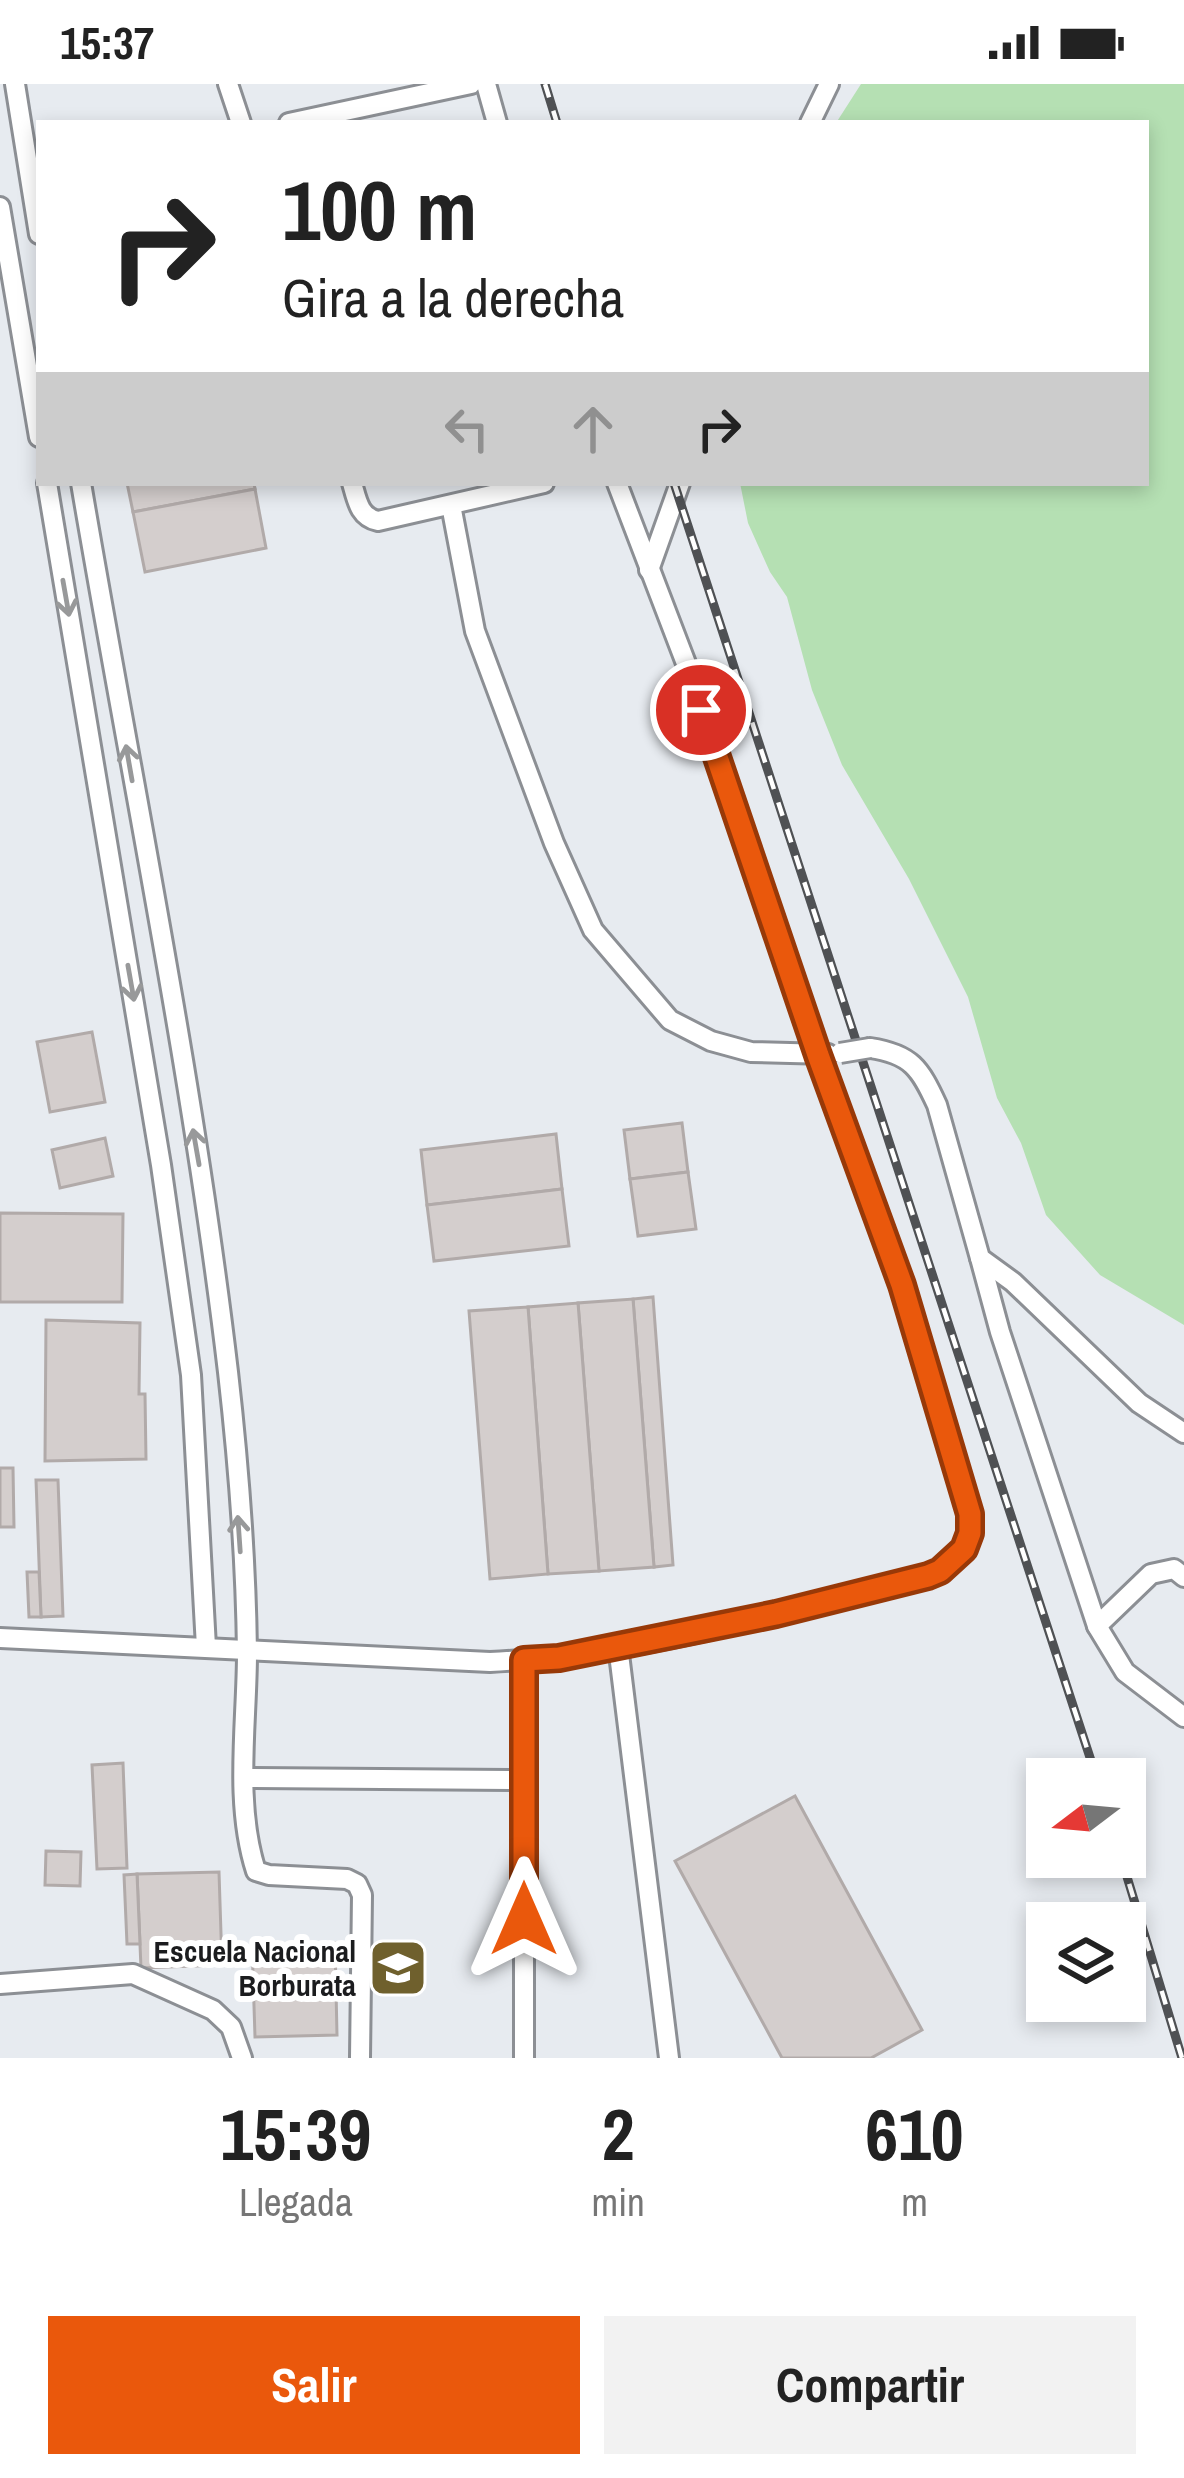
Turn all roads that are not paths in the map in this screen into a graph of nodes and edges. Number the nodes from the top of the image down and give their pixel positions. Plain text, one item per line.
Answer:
1 (15, 84) edge
2 (228, 84) edge
3 (471, 84) edge
4 (485, 84) edge
5 (829, 84) edge
6 (395, 100) junction
7 (10, 111) edge
8 (240, 120) edge
9 (303, 120) edge
10 (401, 120) edge
11 (496, 120) edge
12 (811, 120) edge
13 (0, 207) edge
14 (36, 221) edge
15 (30, 328) edge
16 (36, 401) edge
17 (47, 486) edge
18 (82, 486) edge
19 (353, 486) edge
20 (618, 486) edge
21 (679, 486) edge
22 (505, 488) edge
23 (451, 505) junction
24 (649, 570) junction
25 (106, 632) junction
26 (73, 639) junction
27 (118, 698) junction
28 (83, 703) junction
29 (173, 1020) junction
30 (138, 1024) junction
31 (818, 1055) junction
32 (980, 1258) junction
33 (191, 1375) junction
34 (228, 1376) junction
35 (1184, 1432) edge
36 (1184, 1577) edge
37 (1097, 1626) junction
38 (0, 1638) edge
39 (618, 1646) junction
40 (206, 1647) junction
41 (247, 1651) junction
42 (524, 1660) junction
43 (1184, 1717) edge
44 (244, 1778) junction
45 (524, 1780) junction
46 (0, 1984) edge
47 (242, 2058) edge
48 (360, 2058) edge
49 (524, 2058) edge
50 (669, 2058) edge

1 - 7 street
2 - 8 street
3 - 6 street
4 - 11 street
5 - 12 street
6 - 9 street
6 - 10 street
7 - 14 street
13 - 15 street
15 - 16 street
17 -> 26 street
18 - 25 street
19 - 23 street
20 - 24 street
21 - 24 street
22 - 23 street
23 - 31 street
24 - 31 street
25 - 26 street
25 - 27 street
26 - 28 street
27 - 28 street
29 -> 27 street
28 -> 30 street
29 - 30 street
34 -> 29 street
30 - 33 street
31 - 32 street, bridge
31 - 39 street
32 - 35 street
32 - 37 street
33 - 34 street
33 - 40 street
41 -> 34 street
36 - 37 street
37 - 43 street
38 - 40 street
39 - 42 street
39 - 50 street
40 - 41 street
41 - 42 street
41 - 44 street
42 - 45 street
44 - 45 street
44 - 48 street
45 - 49 street
46 - 47 street

